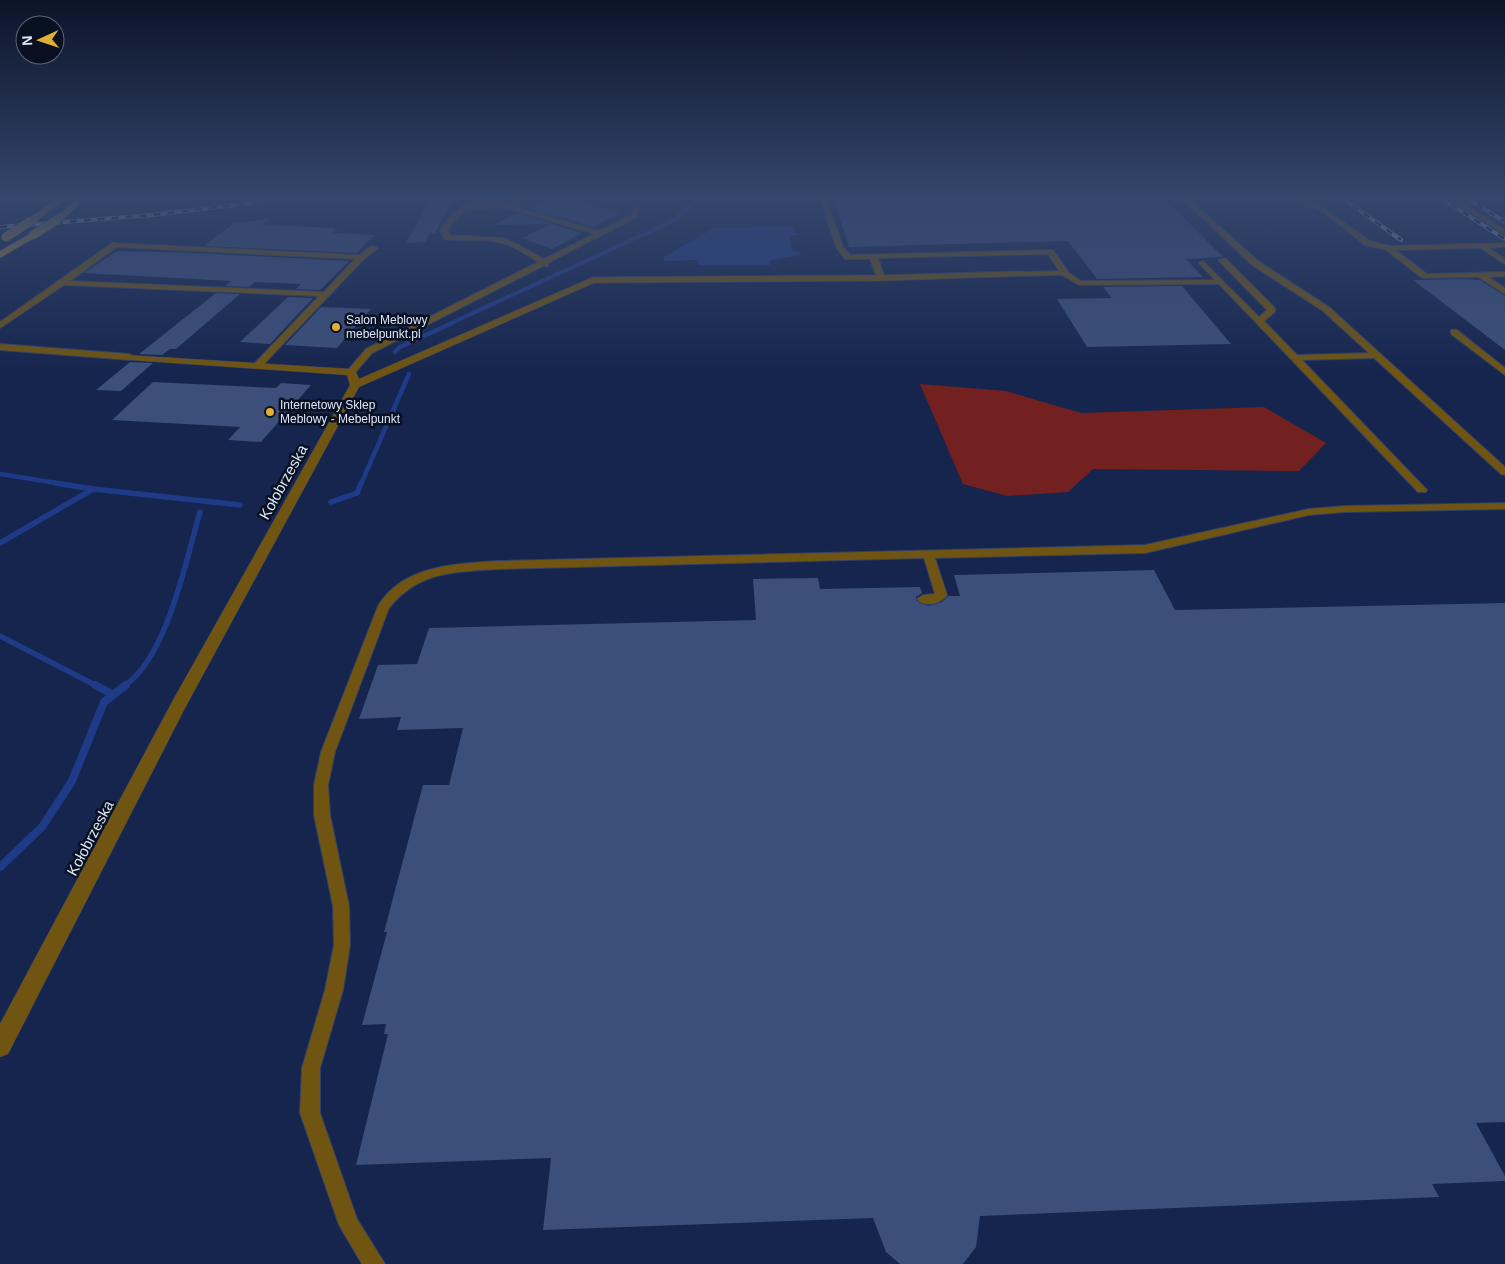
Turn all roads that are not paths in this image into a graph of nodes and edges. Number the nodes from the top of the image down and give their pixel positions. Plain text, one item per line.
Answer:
1 (101, 256) edge
2 (362, 256) edge
3 (534, 256) edge
4 (559, 256) edge
5 (847, 256) edge
6 (873, 256) joint
7 (1053, 256) edge
8 (1246, 256) edge
9 (1399, 256) edge
10 (1222, 260) dead end
11 (1203, 262) dead end
12 (544, 264) junction
13 (1065, 273) junction
14 (1023, 274) joint
15 (1505, 274) edge
16 (1480, 275) junction
17 (880, 278) junction
18 (1221, 282) junction
19 (62, 283) junction
20 (1505, 292) edge
21 (325, 294) junction
22 (1258, 320) junction
23 (0, 326) edge
24 (1454, 332) dead end
25 (0, 347) edge
26 (1377, 355) junction
27 (130, 357) joint
28 (1294, 358) junction
29 (257, 366) junction
30 (1505, 372) edge
31 (353, 378) junction
32 (1505, 472) edge
33 (1422, 490) dead end
34 (1505, 506) edge
35 (928, 554) junction
36 (924, 599) dead end
37 (0, 1046) edge
38 (374, 1264) edge

1 - 19 lane
2 - 21 lane
3 - 12 lane
4 - 12 lane
5 - 6 lane
6 - 17 lane
7 - 13 lane
8 - 26 lane
9 - 16 lane
10 - 22 lane
11 - 18 lane
12 - 31 lane
13 - 14 lane
13 - 18 lane
14 - 17 street
15 - 16 lane
16 - 20 lane
17 - 31 street
18 - 22 lane
19 - 21 lane
19 - 23 lane
21 - 29 lane
22 - 28 lane
24 - 30 lane
25 - 27 lane
26 - 28 lane
26 - 32 lane
27 - 29 street
28 - 33 lane
29 - 31 street
31 - 37 street, Kołobrzeska
34 - 35 lane
35 - 36 lane
35 - 38 lane

